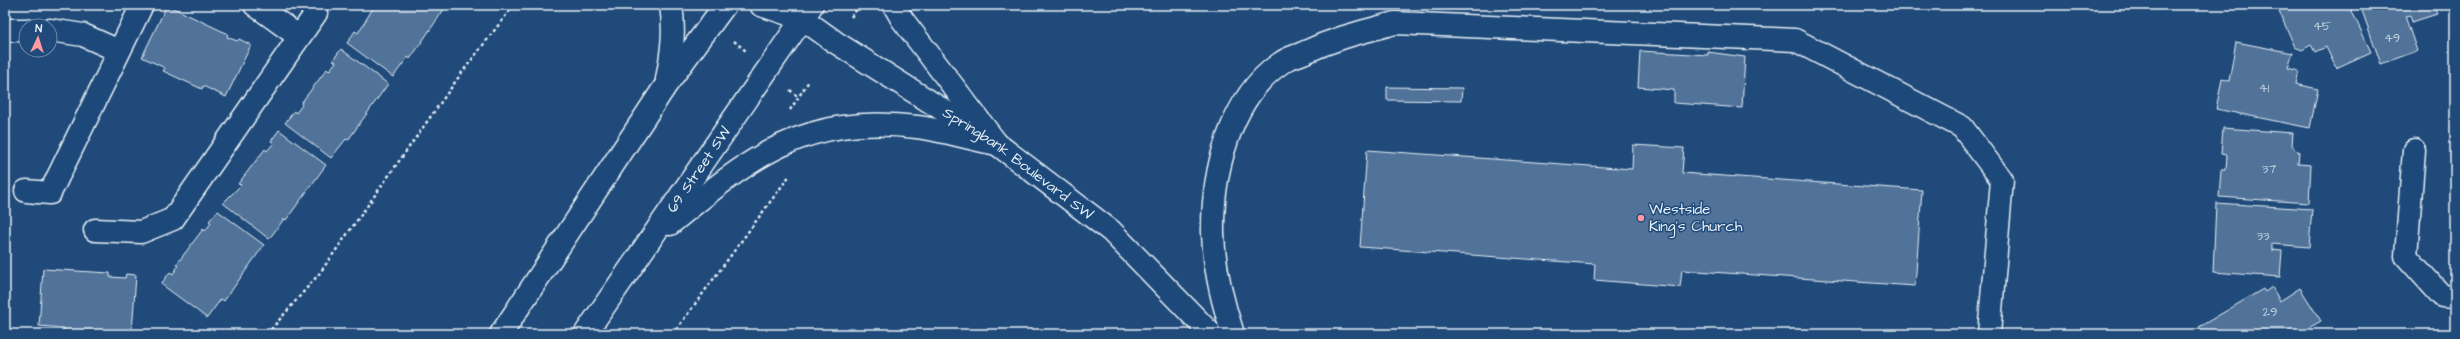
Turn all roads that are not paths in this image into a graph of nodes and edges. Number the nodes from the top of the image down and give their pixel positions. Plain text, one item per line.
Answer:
1 (142, 5) edge
2 (255, 5) edge
3 (671, 5) edge
4 (725, 5) edge
5 (761, 5) edge
6 (894, 5) edge
7 (802, 10) edge
8 (316, 13) dead end
9 (5, 30) edge
10 (18, 30) edge
11 (58, 31) edge
12 (298, 36) junction
13 (119, 51) junction
14 (666, 85) junction
15 (997, 144) junction
16 (2414, 150) dead end
17 (26, 192) dead end
18 (95, 230) dead end
19 (647, 243) junction
20 (2455, 297) edge
21 (501, 334) edge
22 (585, 334) edge
23 (1211, 334) edge
24 (1233, 334) edge
25 (1989, 334) edge

1 - 13 main road
2 - 12 main road
3 - 14 main road
4 - 14 main road
5 - 7 main road, Springbank Boulevard SW
6 - 15 main road
7 - 15 main road, Springbank Boulevard SW
7 - 19 main road, 69 Street SW
8 - 12 main road
9 - 10 main road
11 - 13 main road
12 - 18 main road
13 - 17 main road
14 - 21 main road
15 - 19 main road
15 - 23 main road, Springbank Boulevard SW
16 - 20 main road
19 - 22 main road, 69 Street SW
24 - 25 main road

